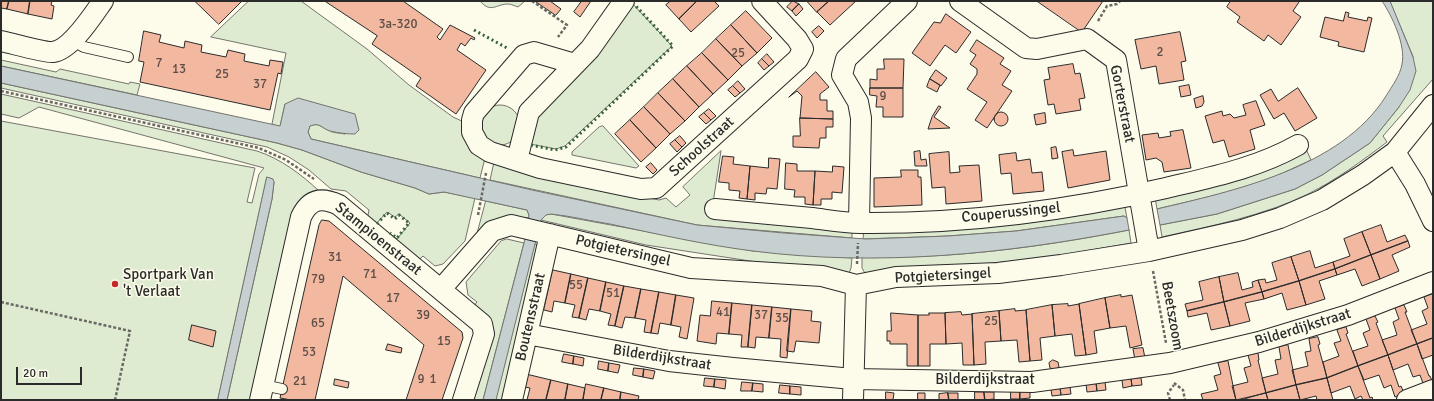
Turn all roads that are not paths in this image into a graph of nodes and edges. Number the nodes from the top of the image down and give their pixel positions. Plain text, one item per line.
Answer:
1 (103, 1) edge
2 (624, 1) edge
3 (762, 1) edge
4 (907, 1) edge
5 (960, 1) edge
6 (1, 40) edge
7 (71, 40) junction
8 (128, 57) dead end
9 (574, 64) junction
10 (1433, 105) edge
11 (1298, 145) dead end
12 (1395, 152) junction
13 (517, 160) junction
14 (1139, 194) junction
15 (716, 209) dead end
16 (1433, 221) edge
17 (859, 223) junction
18 (550, 234) junction
19 (1149, 251) junction
20 (1433, 282) edge
21 (856, 285) junction
22 (441, 289) junction
23 (527, 334) junction
24 (854, 379) junction
25 (1433, 390) edge
26 (268, 391) edge
27 (462, 400) edge
28 (512, 400) edge
29 (853, 400) edge
30 (1407, 400) edge

1 - 7 street
2 - 9 street
3 - 13 street, Schoolstraat
4 - 17 street
5 - 14 street, Gorterstraat
6 - 7 street
7 - 8 lane
9 - 13 street
9 - 13 street, Schoolstraat
10 - 12 street, Potgietersingel
11 - 14 street, Couperussingel
12 - 16 street
12 - 19 street, Potgietersingel
14 - 17 street, Couperussingel
14 - 19 street, Gorterstraat
15 - 17 street, Couperussingel
18 - 21 street, Potgietersingel
18 - 22 street, Potgietersingel
18 - 23 street, Boutensstraat
19 - 21 street, Potgietersingel
20 - 24 street, Bilderdijkstraat
21 - 24 street
22 - 26 street, Stampioenstraat
22 - 27 street, Stampioenstraat
23 - 24 street, Bilderdijkstraat
23 - 28 street, Boutensstraat
24 - 29 street
25 - 30 street

